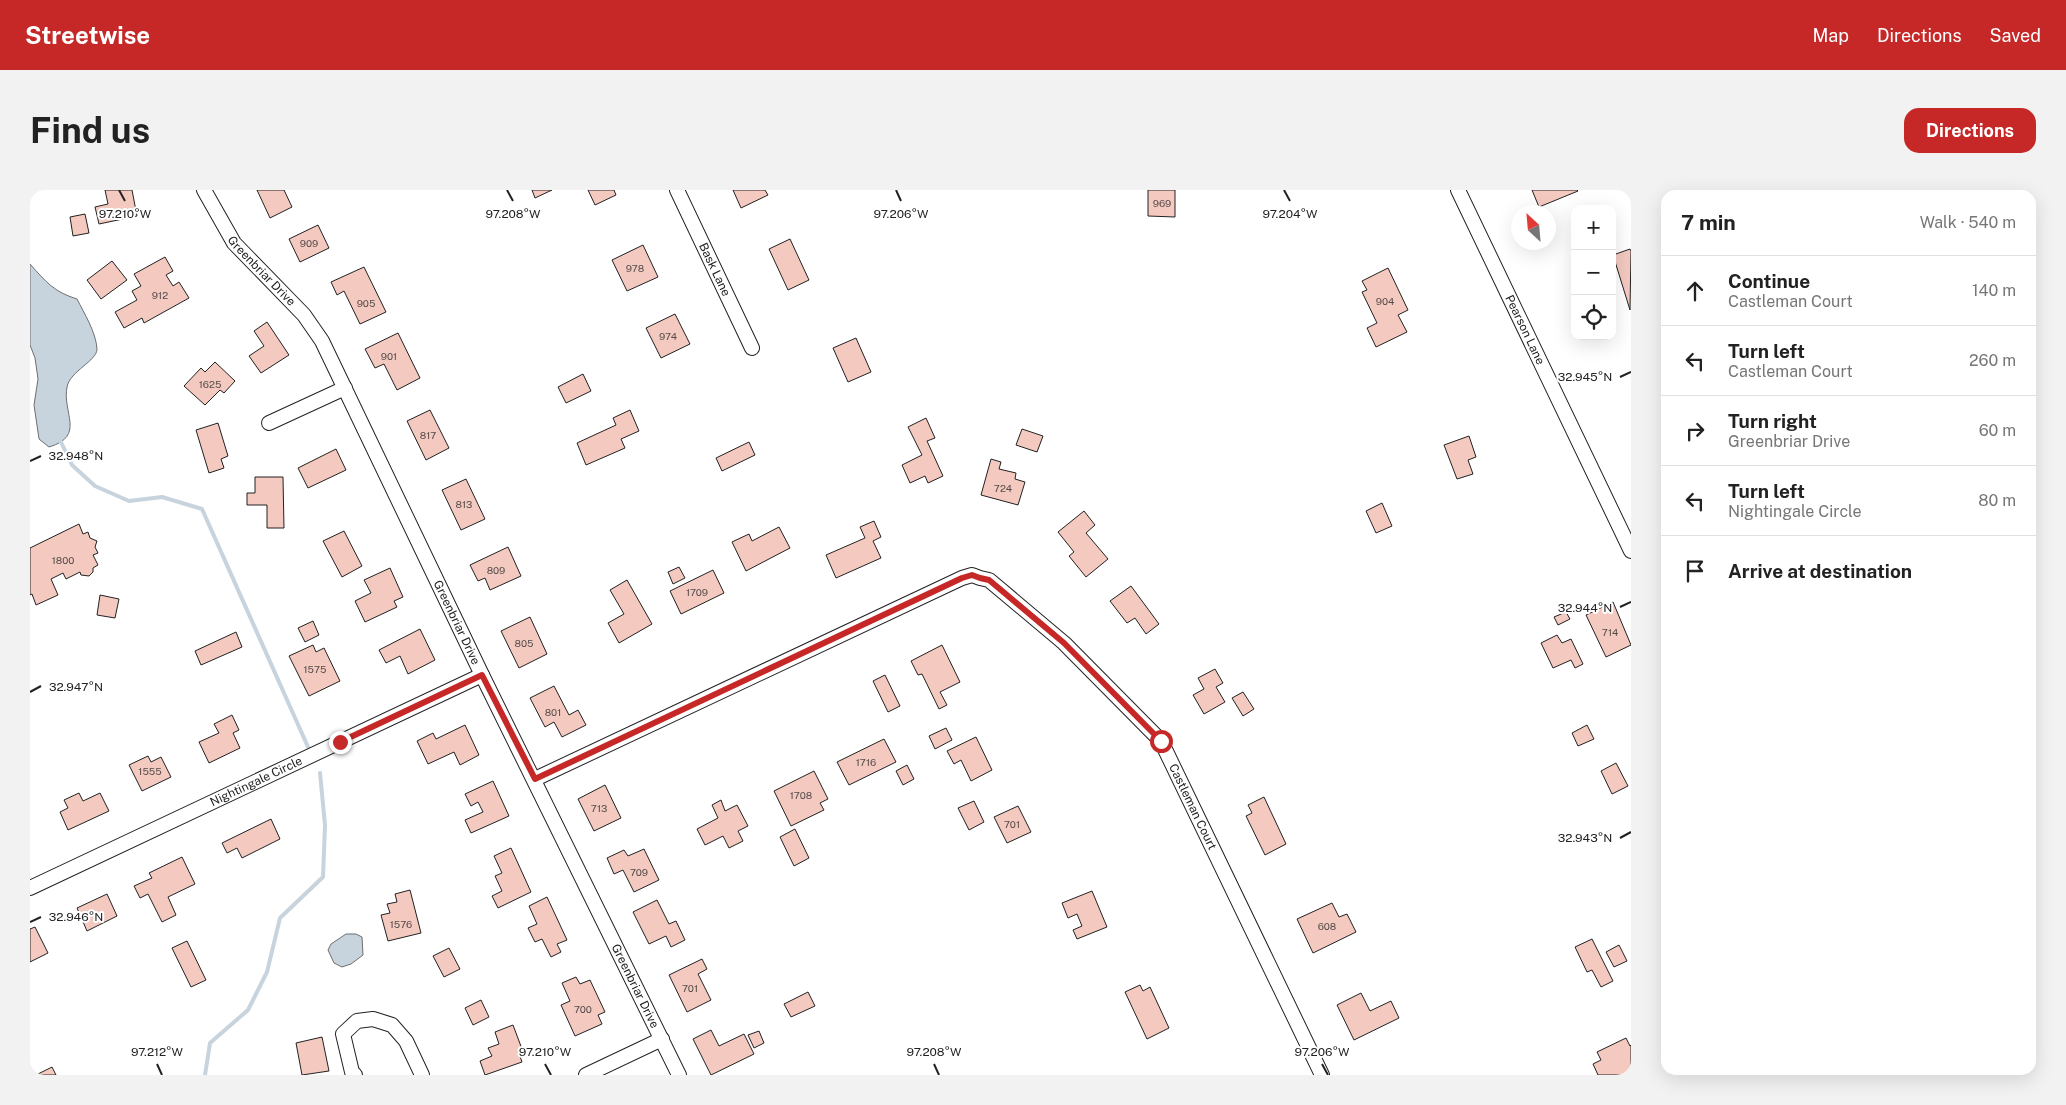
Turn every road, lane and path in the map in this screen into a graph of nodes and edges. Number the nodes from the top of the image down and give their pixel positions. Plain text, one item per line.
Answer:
1 (204, 190) edge
2 (677, 190) edge
3 (1458, 190) edge
4 (752, 348) dead end
5 (345, 388) junction
6 (269, 423) dead end
7 (1631, 551) edge
8 (482, 675) junction
9 (535, 779) junction
10 (30, 888) edge
11 (662, 1039) junction
12 (355, 1075) edge
13 (422, 1075) edge
14 (586, 1075) edge
15 (679, 1075) edge
16 (1322, 1075) edge

1 - 5 street, Greenbriar Drive
2 - 4 street, Bask Lane
3 - 7 street, Pearson Lane
5 - 6 street
5 - 8 street, Greenbriar Drive
8 - 9 street, Greenbriar Drive
8 - 10 street, Nightingale Circle
9 - 11 street, Greenbriar Drive
9 - 16 street, Castleman Court
11 - 14 street
11 - 15 street, Greenbriar Drive
12 - 13 street

